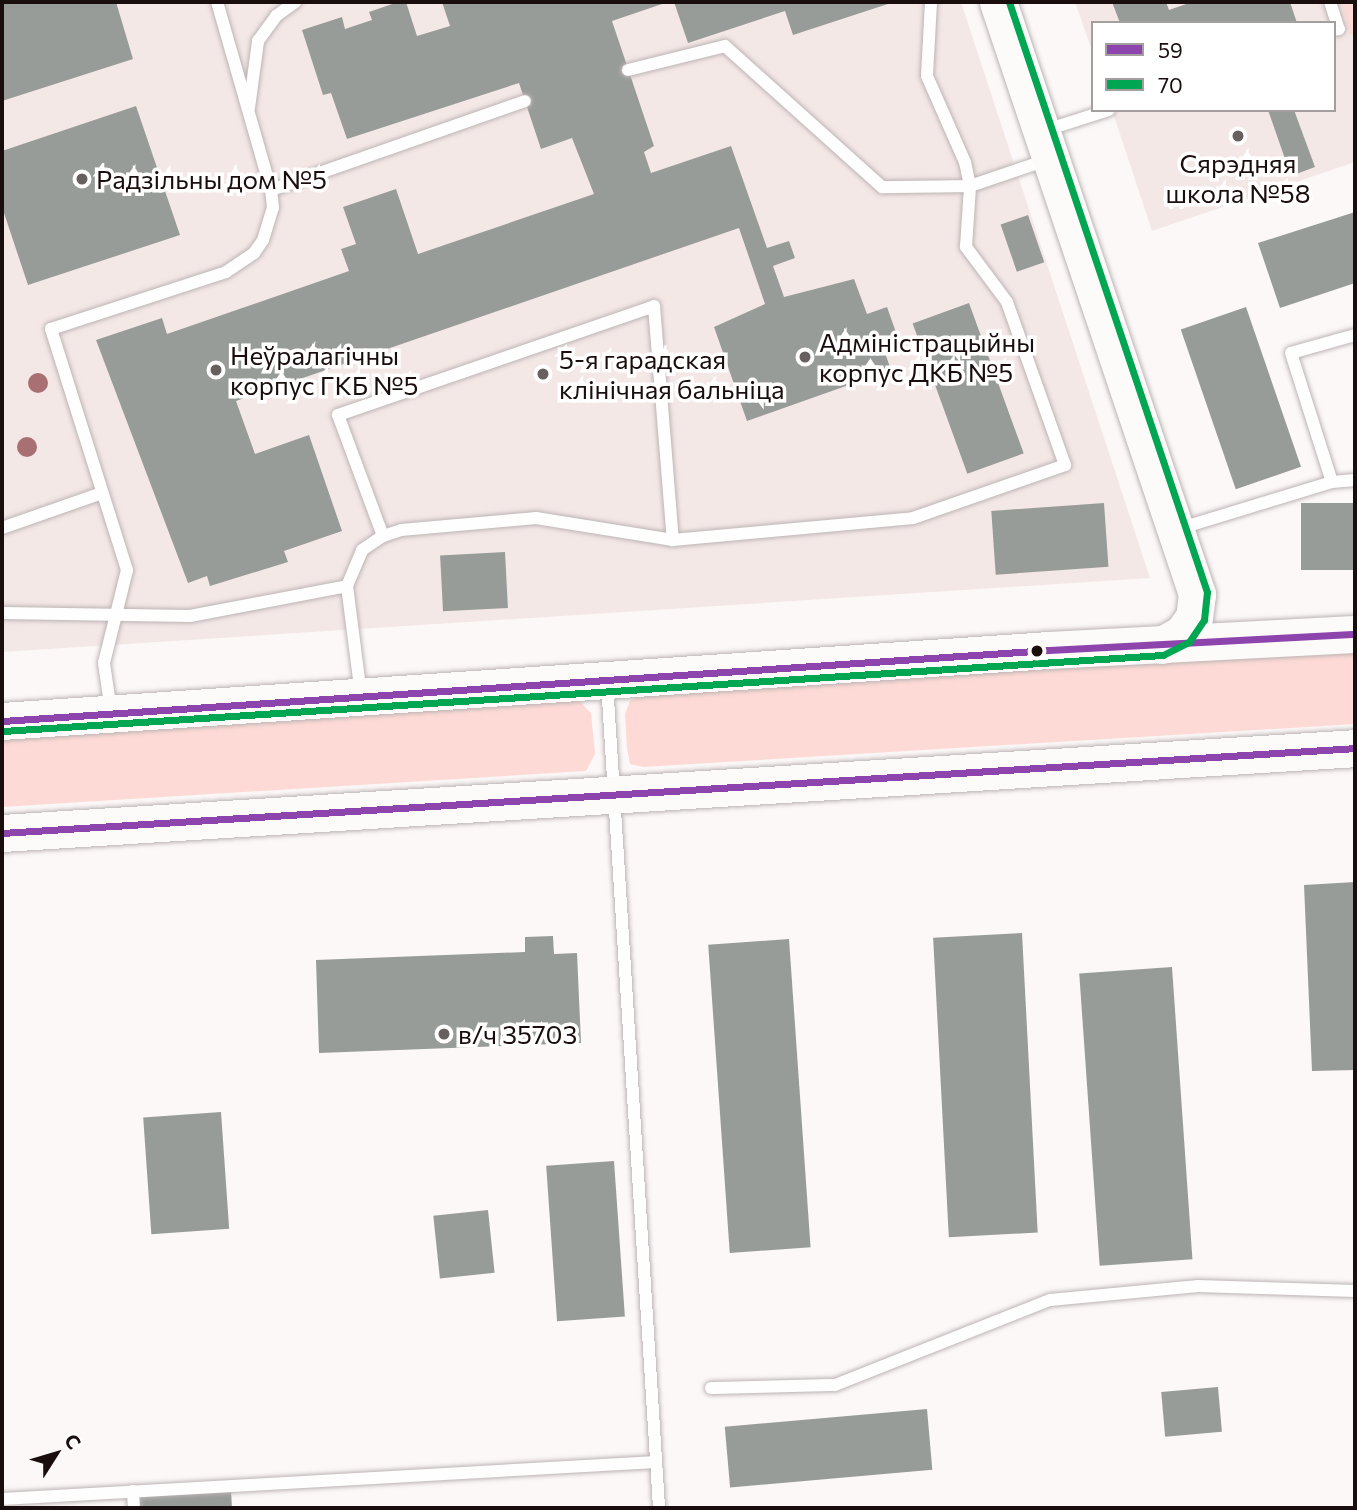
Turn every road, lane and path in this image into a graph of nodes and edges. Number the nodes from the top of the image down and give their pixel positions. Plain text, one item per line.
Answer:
1 (217, 2) edge
2 (295, 2) edge
3 (931, 2) edge
4 (998, 2) edge
5 (1330, 2) edge
6 (1336, 30) edge
7 (720, 32) dead end
8 (725, 46) junction
9 (628, 70) dead end
10 (525, 101) dead end
11 (1105, 112) edge
12 (248, 113) junction
13 (1046, 145) junction
14 (970, 186) junction
15 (271, 190) junction
16 (1355, 335) edge
17 (1355, 480) edge
18 (1332, 482) junction
19 (102, 493) junction
20 (2, 528) edge
21 (1176, 529) junction
22 (383, 536) junction
23 (673, 540) junction
24 (347, 586) junction
25 (2, 614) edge
26 (113, 617) junction
27 (1355, 634) edge
28 (1162, 645) junction
29 (607, 683) junction
30 (362, 700) junction
31 (112, 715) junction
32 (2, 721) edge
33 (1355, 748) edge
34 (616, 793) junction
35 (2, 833) edge
36 (1355, 1291) edge
37 (711, 1388) dead end
38 (656, 1462) junction
39 (133, 1491) junction
40 (2, 1499) edge
41 (134, 1508) edge
42 (659, 1508) edge

1 - 12 lane
2 - 12 lane
3 - 14 lane
4 - 13 main road
5 - 6 lane
7 - 8 lane
8 - 9 lane
8 - 14 lane
10 - 15 lane
11 - 13 lane
12 - 15 lane
13 - 14 lane
13 - 21 main road
14 - 23 lane
15 - 19 lane
16 - 18 lane
17 - 18 lane
18 - 21 lane
19 - 20 lane
19 - 26 lane
21 - 28 main road
22 - 23 lane
22 - 23 lane
22 - 24 lane
24 - 26 lane
24 - 30 lane
25 - 26 lane
26 - 31 lane
27 - 28 main road
28 - 29 main road
29 - 30 main road
29 - 34 lane
30 - 31 main road
31 - 32 main road
33 - 34 main road
34 - 35 main road
34 - 38 lane
36 - 37 lane
38 - 39 lane
38 - 42 lane
39 - 40 lane
39 - 41 lane

